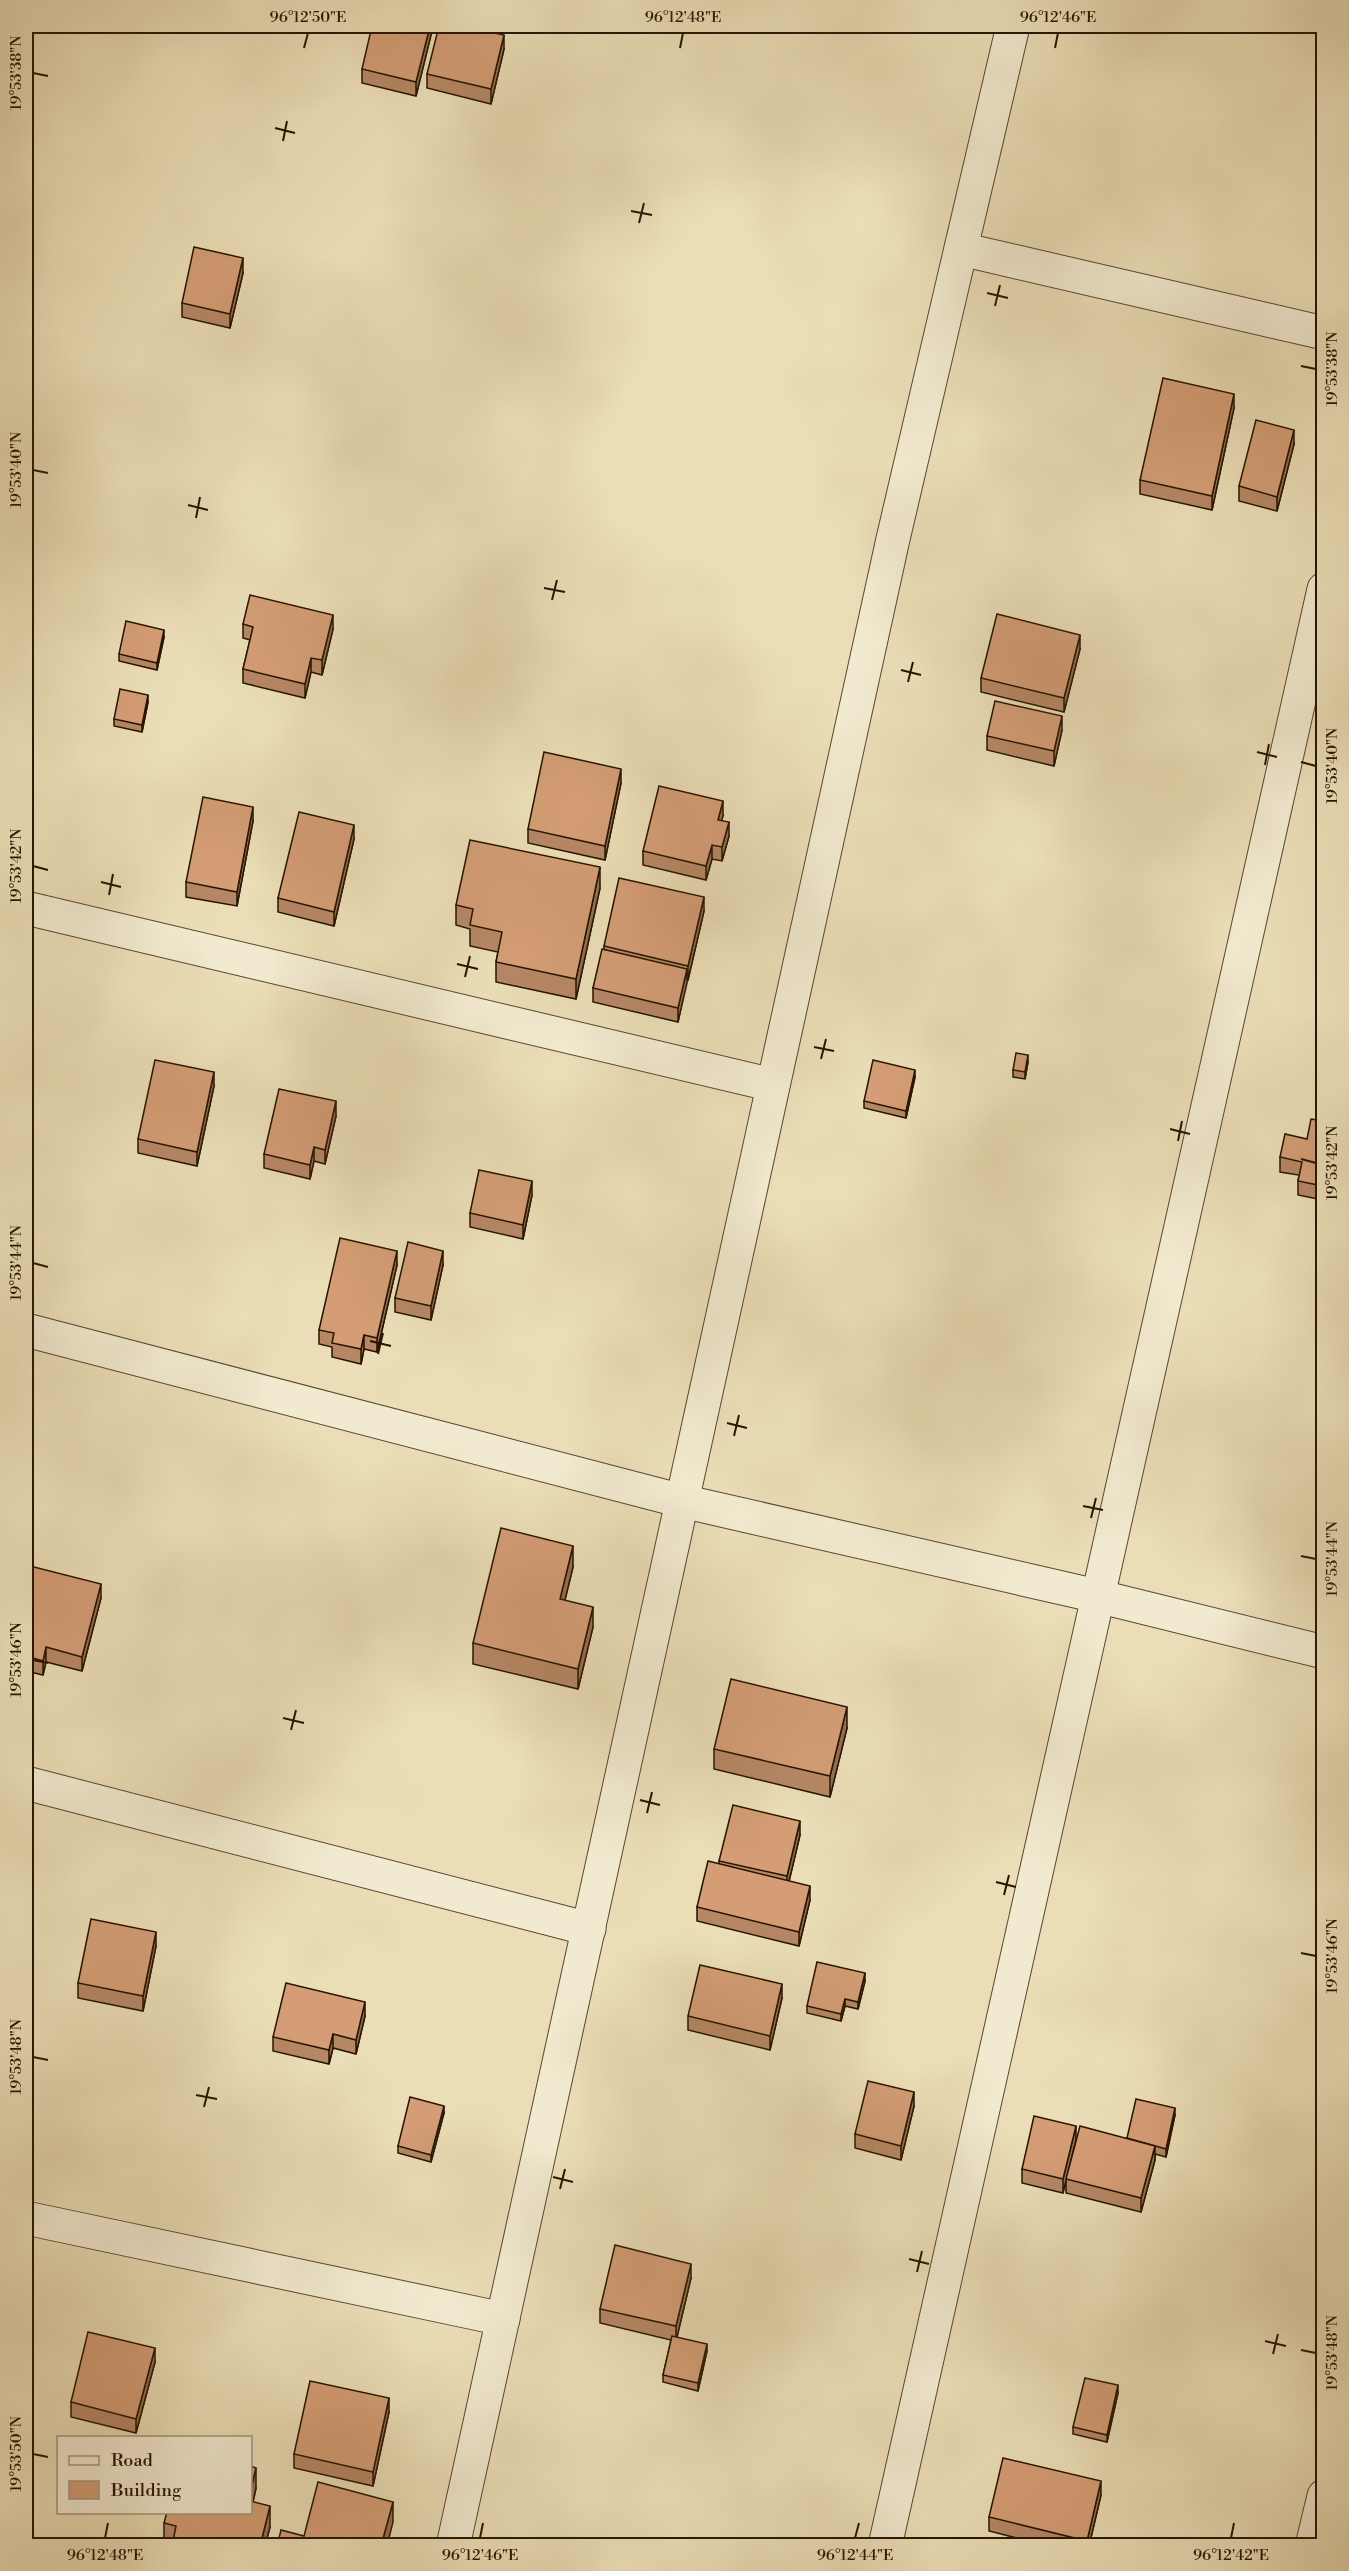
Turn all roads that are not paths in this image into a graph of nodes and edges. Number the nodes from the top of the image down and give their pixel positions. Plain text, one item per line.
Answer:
1 (1013, 26) edge
2 (961, 249) junction
3 (1323, 333) edge
4 (1323, 590) edge
5 (26, 908) edge
6 (773, 1085) junction
7 (26, 1330) edge
8 (682, 1501) junction
9 (1097, 1596) junction
10 (1323, 1652) edge
11 (26, 1783) edge
12 (589, 1929) junction
13 (26, 2218) edge
14 (503, 2319) junction
15 (1323, 2496) edge
16 (453, 2546) edge
17 (885, 2546) edge
18 (1312, 2546) edge

1 - 2 street
2 - 3 street
2 - 6 street
4 - 9 street
5 - 6 street
6 - 8 street
7 - 8 street
8 - 9 street
8 - 12 street
9 - 10 street
9 - 17 street
11 - 12 street
12 - 14 street
13 - 14 street
14 - 16 street
15 - 18 street

